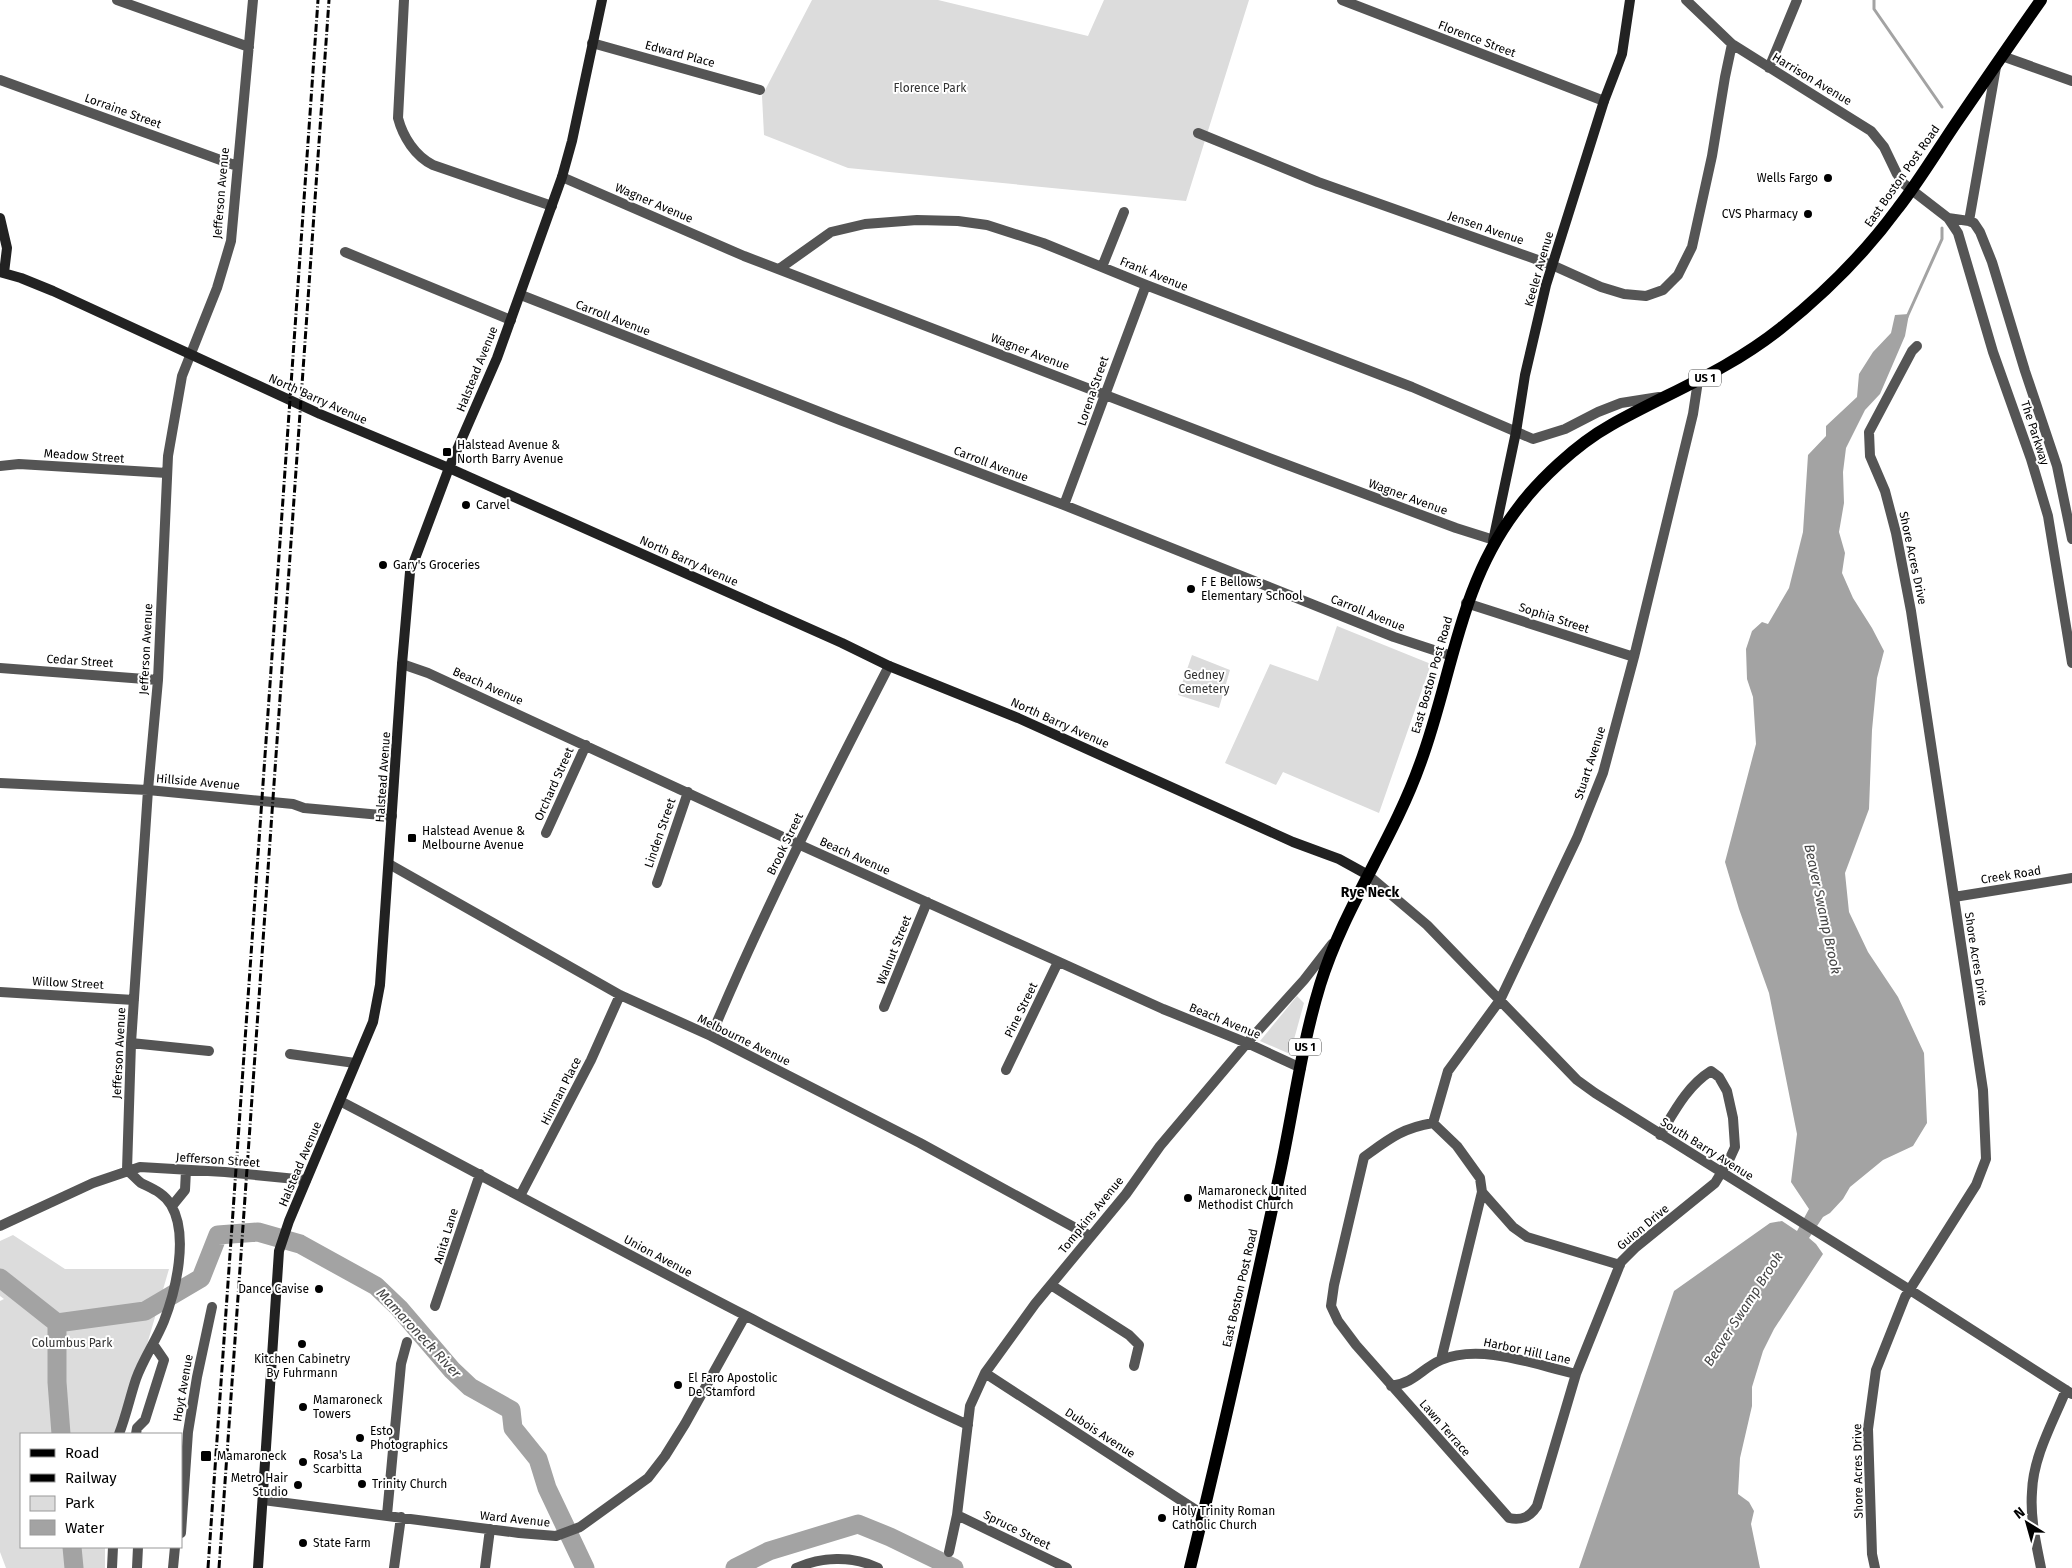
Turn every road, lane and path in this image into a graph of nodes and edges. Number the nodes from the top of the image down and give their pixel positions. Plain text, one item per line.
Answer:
1 (117, 0) edge
2 (253, 0) edge
3 (404, 0) edge
4 (602, 0) edge
5 (1342, 0) edge
6 (1630, 0) edge
7 (1686, 0) edge
8 (1797, 0) edge
9 (2041, 0) edge
10 (592, 43) junction
11 (1732, 44) junction
12 (249, 47) junction
13 (1999, 61) junction
14 (1769, 68) junction
15 (0, 80) edge
16 (2072, 81) edge
17 (760, 90) dead end
18 (1604, 101) junction
19 (1198, 133) dead end
20 (237, 166) junction
21 (562, 177) junction
22 (1911, 191) junction
23 (552, 206) junction
24 (1124, 212) dead end
25 (0, 218) edge
26 (1948, 218) junction
27 (1969, 221) junction
28 (345, 252) dead end
29 (1552, 265) junction
30 (1102, 267) junction
31 (779, 269) junction
32 (2, 273) edge
33 (1146, 285) junction
34 (521, 295) junction
35 (510, 320) junction
36 (1917, 346) dead end
37 (190, 356) junction
38 (1698, 381) junction
39 (1106, 395) junction
40 (1666, 397) junction
41 (1516, 432) junction
42 (0, 466) edge
43 (449, 468) junction
44 (167, 473) junction
45 (1064, 505) junction
46 (2072, 539) edge
47 (1492, 544) junction
48 (1466, 603) junction
49 (1452, 656) junction
50 (1634, 657) junction
51 (2072, 663) edge
52 (402, 664) junction
53 (889, 666) junction
54 (0, 668) edge
55 (158, 680) junction
56 (586, 745) junction
57 (0, 783) edge
58 (148, 790) junction
59 (688, 792) junction
60 (392, 816) junction
61 (546, 833) dead end
62 (798, 844) junction
63 (389, 864) junction
64 (1368, 875) junction
65 (2072, 878) edge
66 (657, 883) dead end
67 (1954, 897) junction
68 (927, 902) junction
69 (1339, 934) junction
70 (1058, 962) junction
71 (0, 992) edge
72 (620, 995) junction
73 (134, 1000) junction
74 (1500, 1000) junction
75 (884, 1007) dead end
76 (710, 1036) junction
77 (131, 1043) junction
78 (1247, 1043) junction
79 (209, 1051) dead end
80 (290, 1054) dead end
81 (355, 1063) junction
82 (1300, 1068) junction
83 (1006, 1070) dead end
84 (340, 1101) junction
85 (1433, 1123) junction
86 (1660, 1135) junction
87 (127, 1170) junction
88 (186, 1170) junction
89 (1721, 1173) junction
90 (480, 1174) junction
91 (306, 1180) junction
92 (1482, 1192) junction
93 (520, 1196) junction
94 (172, 1206) junction
95 (0, 1226) edge
96 (1090, 1236) junction
97 (1620, 1265) junction
98 (1051, 1285) junction
99 (1910, 1290) junction
100 (435, 1306) dead end
101 (212, 1308) dead end
102 (745, 1316) junction
103 (407, 1342) dead end
104 (153, 1344) junction
105 (1441, 1360) junction
106 (1134, 1366) dead end
107 (984, 1373) junction
108 (1576, 1374) junction
109 (1391, 1386) junction
110 (2069, 1392) edge
111 (968, 1425) junction
112 (121, 1429) edge
113 (136, 1431) edge
114 (264, 1500) junction
115 (957, 1514) junction
116 (1202, 1514) junction
117 (387, 1515) junction
118 (401, 1517) junction
119 (182, 1519) edge
120 (490, 1529) junction
121 (113, 1548) edge
122 (138, 1548) edge
123 (175, 1548) edge
124 (949, 1552) dead end
125 (112, 1568) edge
126 (137, 1568) edge
127 (173, 1568) edge
128 (258, 1568) edge
129 (394, 1568) edge
130 (485, 1568) edge
131 (796, 1568) edge
132 (878, 1568) edge
133 (1067, 1568) edge
134 (1190, 1568) edge
135 (1875, 1568) edge
136 (2040, 1568) edge

1 - 12 street
2 - 12 street, Jefferson Avenue
3 - 23 street
4 - 10 street, Halstead Avenue
5 - 18 street, Florence Street
6 - 18 street, Keeler Avenue
7 - 11 street, Harrison Avenue
8 - 14 street
9 - 13 main road, East Boston Post Road / US 1
10 - 17 street, Edward Place
10 - 21 street, Halstead Avenue
11 - 14 street, Harrison Avenue
11 - 29 street, Jensen Avenue
12 - 20 street, Jefferson Avenue
13 - 16 street
13 - 22 main road, East Boston Post Road / US 1
13 - 27 street
14 - 22 street, Harrison Avenue
15 - 20 street, Lorraine Street
18 - 29 street, Keeler Avenue
19 - 29 street, Jensen Avenue
20 - 37 street, Jefferson Avenue
21 - 23 street, Halstead Avenue
21 - 31 street, Wagner Avenue
22 - 26 street, The Parkway
22 - 38 main road, East Boston Post Road / US 1
23 - 34 street, Halstead Avenue
24 - 30 street
25 - 32 street
26 - 27 street, The Parkway
26 - 51 street, The Parkway
27 - 46 street, The Parkway
28 - 35 street
29 - 41 street, Keeler Avenue
30 - 31 street, Frank Avenue
30 - 33 street, Frank Avenue
31 - 39 street, Wagner Avenue
32 - 37 street, North Barry Avenue
33 - 39 street, Lorena Street
33 - 41 street, Frank Avenue
34 - 35 street, Halstead Avenue
34 - 45 street, Carroll Avenue
35 - 43 street, Halstead Avenue
36 - 67 street, Shore Acres Drive
37 - 43 street, North Barry Avenue
37 - 44 street, Jefferson Avenue
38 - 40 main road, East Boston Post Road / US 1
38 - 50 street, Stuart Avenue
39 - 45 street, Lorena Street
39 - 47 street, Wagner Avenue
40 - 41 street, Frank Avenue
40 - 47 main road, East Boston Post Road / US 1
41 - 47 street, Keeler Avenue
42 - 44 street, Meadow Street
43 - 52 street, Halstead Avenue
43 - 53 street, North Barry Avenue
44 - 55 street, Jefferson Avenue
45 - 49 street, Carroll Avenue
47 - 48 main road, East Boston Post Road / US 1
48 - 49 main road, East Boston Post Road / US 1
48 - 50 street, Sophia Street
49 - 64 main road, East Boston Post Road / US 1
50 - 74 street, Stuart Avenue
52 - 56 street, Beach Avenue
52 - 60 street, Halstead Avenue
53 - 62 street, Brook Street
53 - 64 street, North Barry Avenue
54 - 55 street, Cedar Street
55 - 58 street, Jefferson Avenue
56 - 59 street, Beach Avenue
56 - 61 street, Orchard Street
57 - 58 street, Hillside Avenue
58 - 60 street, Hillside Avenue
58 - 73 street, Jefferson Avenue
59 - 62 street, Beach Avenue
59 - 66 street, Linden Street
60 - 63 street, Halstead Avenue
62 - 68 street, Beach Avenue
62 - 76 street, Brook Street
63 - 72 street, Melbourne Avenue
63 - 81 street, Halstead Avenue
64 - 69 main road, East Boston Post Road / US 1
64 - 74 street, South Barry Avenue
65 - 67 street, Creek Road
67 - 99 street, Shore Acres Drive
68 - 70 street, Beach Avenue
68 - 75 street, Walnut Street
69 - 78 street, Tompkins Avenue
69 - 82 main road, East Boston Post Road / US 1
70 - 78 street, Beach Avenue
70 - 83 street, Pine Street
71 - 73 street, Willow Street
72 - 76 street, Melbourne Avenue
72 - 93 street, Hinman Place
73 - 77 street, Jefferson Avenue
74 - 85 street, Stuart Avenue
74 - 86 street, South Barry Avenue
76 - 96 street, Melbourne Avenue
77 - 79 street
77 - 87 street, Jefferson Avenue
78 - 82 street, Beach Avenue
78 - 96 street, Tompkins Avenue
80 - 81 street
81 - 84 street, Halstead Avenue
82 - 116 main road, East Boston Post Road / US 1
84 - 90 street, Union Avenue
84 - 91 street, Halstead Avenue
85 - 92 street, Guion Drive
85 - 109 street, Lawn Terrace
86 - 89 street, South Barry Avenue
86 - 89 street, Guion Drive
87 - 88 street, Jefferson Street
87 - 94 street
87 - 95 street
88 - 91 street, Jefferson Street
88 - 94 street
89 - 97 street, Guion Drive
89 - 99 street, South Barry Avenue
90 - 93 street, Union Avenue
90 - 100 street, Anita Lane
91 - 114 street, Halstead Avenue
92 - 97 street, Guion Drive
92 - 105 street
93 - 102 street, Union Avenue
94 - 104 street
96 - 98 street, Tompkins Avenue
97 - 108 street, Lawn Terrace
98 - 106 street
98 - 107 street, Tompkins Avenue
99 - 110 street, South Barry Avenue
99 - 135 street, Shore Acres Drive
101 - 119 street, Hoyt Avenue
102 - 111 street, Union Avenue
102 - 120 street, Ward Avenue
103 - 117 street
104 - 112 street
104 - 113 street
105 - 108 street, Harbor Hill Lane
105 - 109 street, Harbor Hill Lane
107 - 111 street, Tompkins Avenue
107 - 116 street, Dubois Avenue
108 - 109 street, Lawn Terrace
110 - 136 street
111 - 115 street, Tompkins Avenue
112 - 113 street
114 - 117 street, Ward Avenue
114 - 128 street, Halstead Avenue
115 - 124 street, Tompkins Avenue
115 - 133 street, Spruce Street
116 - 134 main road, East Boston Post Road / US 1
117 - 118 street, Ward Avenue
118 - 120 street, Ward Avenue
118 - 129 street
120 - 130 street
121 - 125 street
122 - 126 street
123 - 127 street
131 - 132 street

